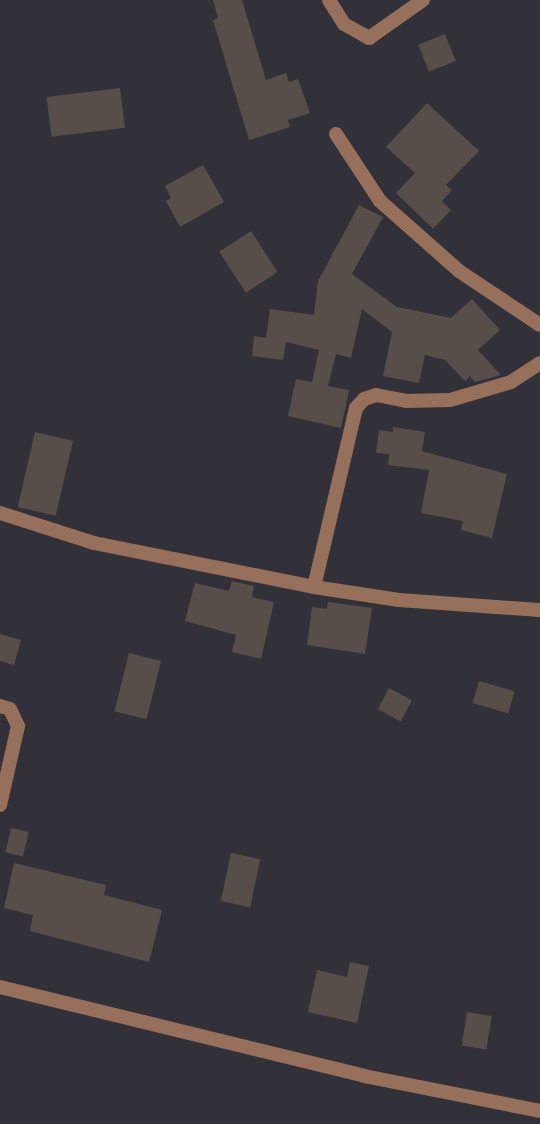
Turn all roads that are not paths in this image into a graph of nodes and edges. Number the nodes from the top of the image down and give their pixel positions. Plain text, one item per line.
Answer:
1 (329, 0) edge
2 (423, 0) edge
3 (336, 134) dead end
4 (540, 325) edge
5 (540, 363) edge
6 (0, 513) edge
7 (314, 587) junction
8 (540, 610) edge
9 (0, 706) edge
10 (0, 805) edge
11 (0, 987) edge
12 (540, 1111) edge

1 - 2 street
3 - 4 street
5 - 7 street
6 - 7 street
7 - 8 street
9 - 10 street
11 - 12 street

